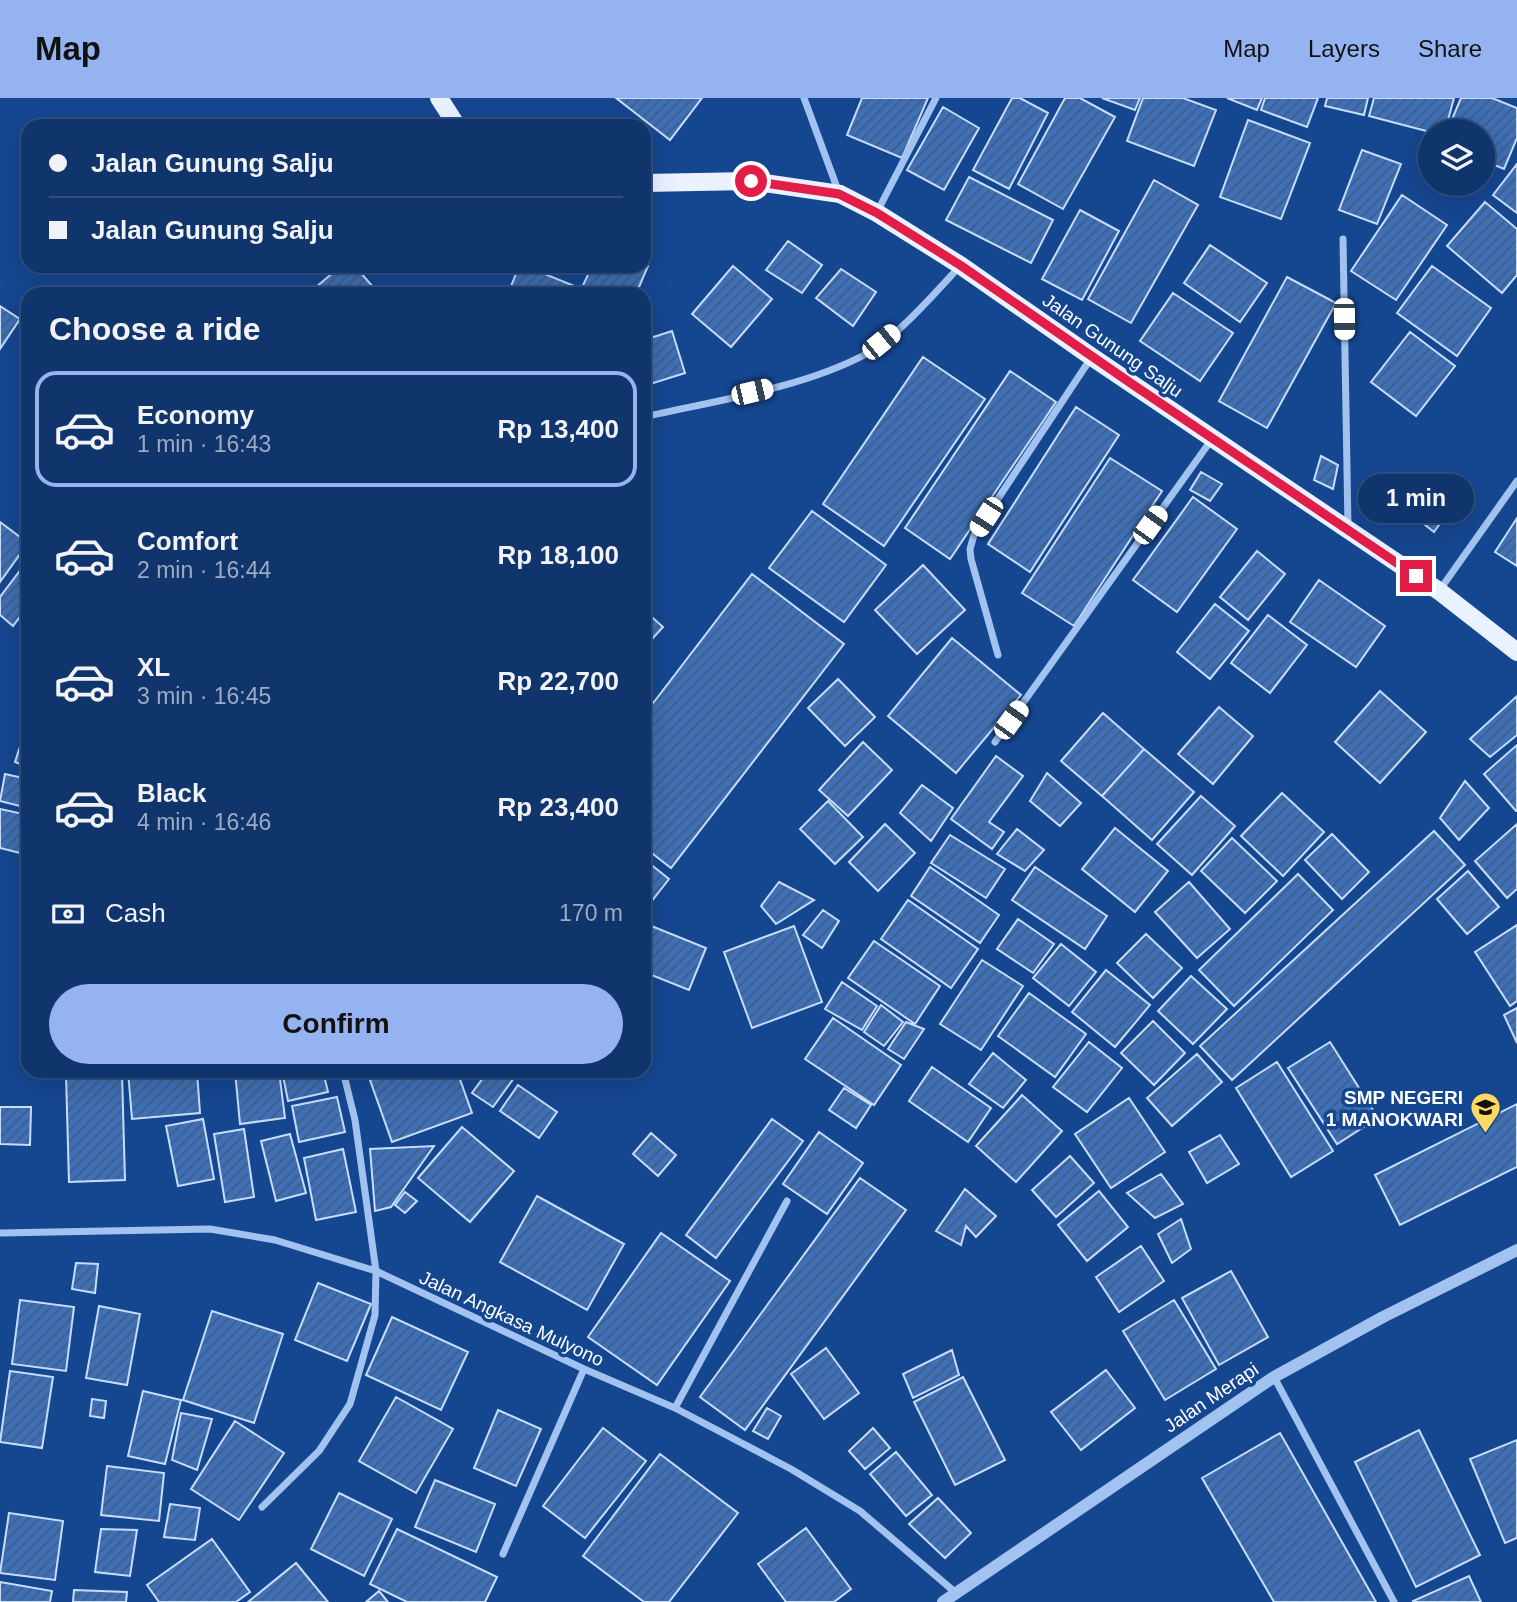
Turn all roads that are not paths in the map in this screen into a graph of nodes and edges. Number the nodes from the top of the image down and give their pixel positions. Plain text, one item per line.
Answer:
1 (439, 98) edge
2 (804, 98) edge
3 (936, 98) edge
4 (452, 119) edge
5 (651, 183) edge
6 (839, 194) junction
7 (877, 213) junction
8 (1343, 239) dead end
9 (960, 265) junction
10 (1092, 357) junction
11 (651, 414) edge
12 (1212, 439) junction
13 (1517, 481) edge
14 (1348, 531) junction
15 (1439, 591) junction
16 (1517, 652) edge
17 (998, 656) dead end
18 (995, 741) dead end
19 (345, 1078) edge
20 (788, 1201) dead end
21 (0, 1233) edge
22 (1517, 1250) edge
23 (376, 1272) junction
24 (584, 1369) junction
25 (1274, 1377) junction
26 (675, 1408) junction
27 (261, 1507) dead end
28 (503, 1554) dead end
29 (956, 1594) junction
30 (943, 1602) edge
31 (1394, 1602) edge

1 - 4 main road
2 - 6 street
3 - 7 street
5 - 6 main road, Jalan Gunung Salju
6 - 7 main road, Jalan Gunung Salju
7 - 9 main road, Jalan Gunung Salju
8 - 14 street
9 - 10 main road, Jalan Gunung Salju
9 - 11 street
10 - 12 main road, Jalan Gunung Salju
10 - 17 street
12 - 14 main road, Jalan Gunung Salju
12 - 18 street
13 - 15 street
14 - 15 main road, Jalan Gunung Salju
15 - 16 main road, Jalan Gunung Salju
19 - 23 street
20 - 26 street
21 - 23 street, Jalan Angkasa Mulyono
22 - 25 street, Jalan Merapi
23 - 24 street, Jalan Angkasa Mulyono
23 - 27 street
24 - 26 street, Jalan Angkasa Mulyono
24 - 28 street
25 - 29 street, Jalan Merapi
25 - 31 street
26 - 29 street, Jalan Angkasa Mulyono
29 - 30 street, Jalan Merapi

